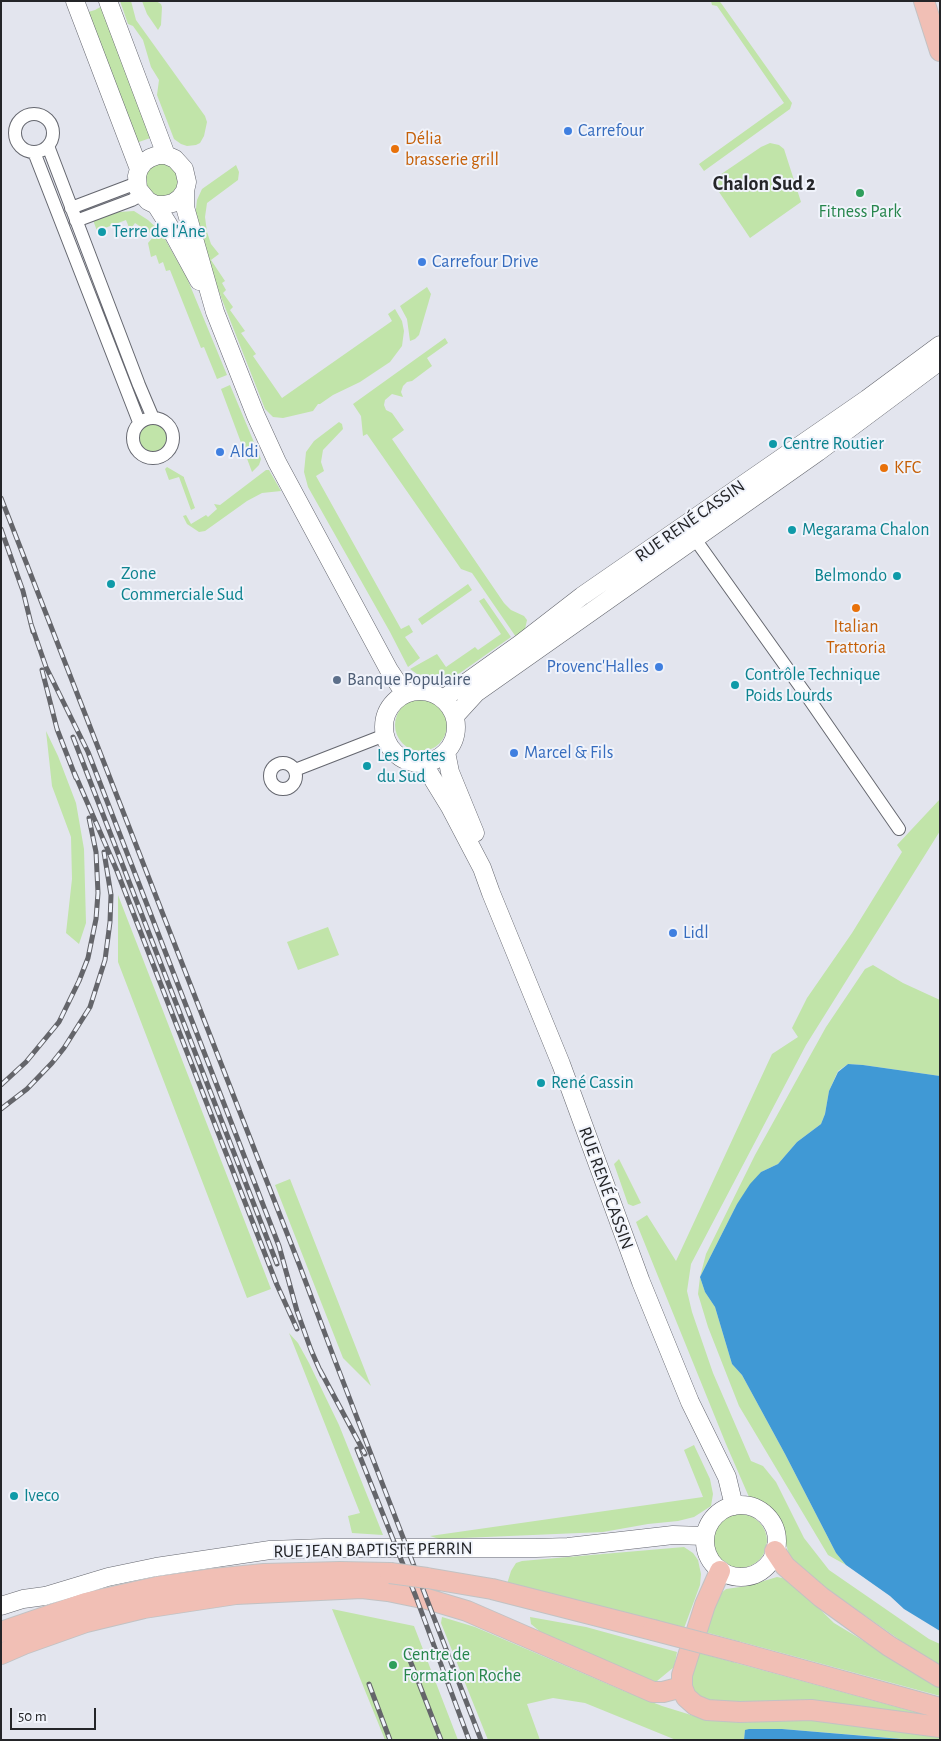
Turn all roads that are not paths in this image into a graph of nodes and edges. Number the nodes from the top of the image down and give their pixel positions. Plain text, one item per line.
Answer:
1 (75, 1) edge
2 (108, 1) edge
3 (924, 1) edge
4 (940, 51) edge
5 (48, 146) junction
6 (34, 152) junction
7 (166, 155) junction
8 (143, 188) junction
9 (185, 191) junction
10 (71, 208) junction
11 (76, 221) junction
12 (215, 312) junction
13 (940, 345) edge
14 (940, 361) edge
15 (866, 398) junction
16 (153, 418) junction
17 (139, 422) junction
18 (818, 452) junction
19 (728, 495) junction
20 (694, 539) junction
21 (405, 694) junction
22 (443, 699) junction
23 (455, 716) junction
24 (385, 736) junction
25 (446, 752) junction
26 (423, 763) junction
27 (295, 770) dead end
28 (899, 829) dead end
29 (482, 868) junction
30 (734, 1506) junction
31 (705, 1536) junction
32 (775, 1551) junction
33 (720, 1571) junction
34 (45, 1596) junction
35 (1, 1606) edge
36 (1, 1615) edge
37 (697, 1630) dead end
38 (1, 1632) edge
39 (690, 1650) dead end
40 (1, 1654) edge
41 (940, 1677) edge
42 (682, 1687) junction
43 (940, 1708) edge
44 (940, 1727) edge

1 - 8 main road
2 - 7 main road
3 - 4 main road
5 - 6 street
5 - 6 street
5 - 10 street
6 - 17 street
7 - 8 main road
7 - 9 main road
8 - 9 main road
8 - 10 street
8 - 11 street
8 - 12 main road
9 - 12 main road
10 - 11 street
11 - 16 street
12 - 21 main road
13 - 15 main road, RUE RENÉ CASSIN
14 - 18 main road, RUE RENÉ CASSIN
15 - 18 main road
15 - 19 main road, RUE RENÉ CASSIN
16 - 17 street
16 - 17 street
18 - 20 main road, RUE RENÉ CASSIN
19 - 20 main road
19 - 22 main road, RUE RENÉ CASSIN
20 - 23 main road, RUE RENÉ CASSIN
20 - 28 street
21 - 22 main road
21 - 24 main road
22 - 23 main road
23 - 25 main road
24 - 26 main road
24 - 27 street
25 - 26 main road
25 - 29 main road, RUE RENÉ CASSIN
26 - 29 main road, RUE RENÉ CASSIN
29 - 30 main road, RUE RENÉ CASSIN
30 - 31 main road
30 - 32 main road
31 - 33 main road
31 - 34 main road, RUE JEAN BAPTISTE PERRIN
32 - 33 main road
32 - 41 main road
33 - 37 main road
34 - 35 main road, RUE JEAN BAPTISTE PERRIN
34 - 36 main road, RUE JEAN BAPTISTE PERRIN
38 - 43 main road, bridge
39 - 42 main road
40 - 42 main road
42 - 44 main road

